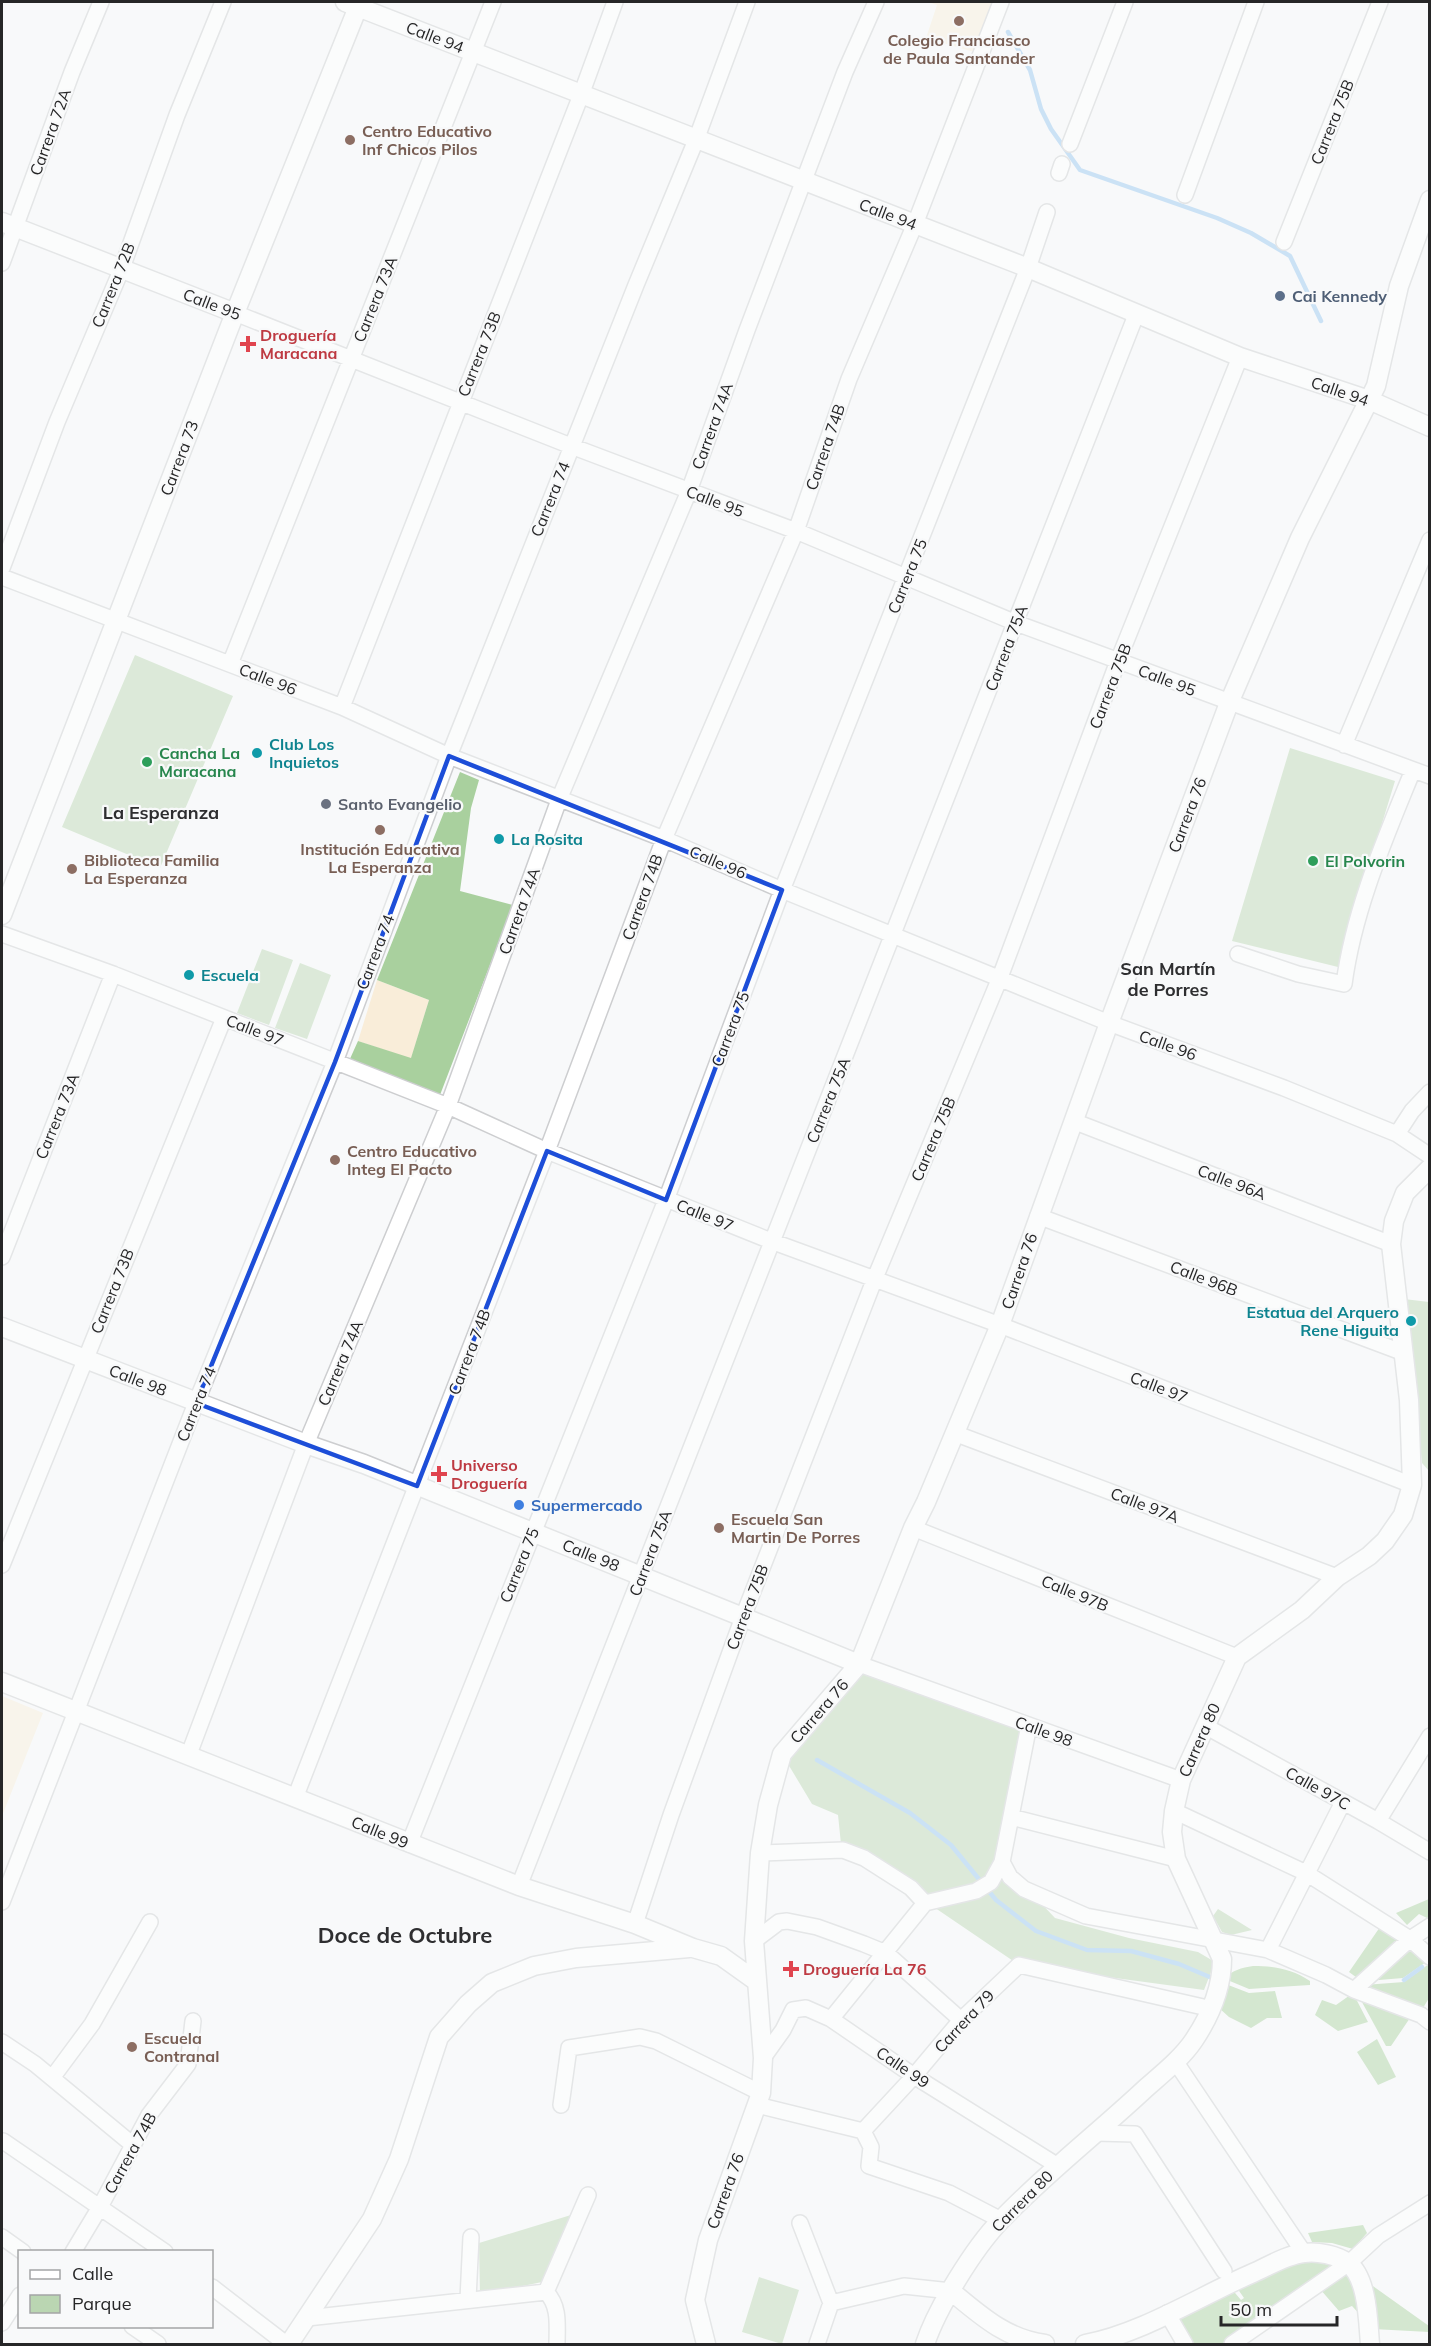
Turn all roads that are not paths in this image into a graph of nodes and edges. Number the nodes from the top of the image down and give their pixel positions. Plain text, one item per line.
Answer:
1 (101, 2) edge
2 (223, 2) edge
3 (493, 2) edge
4 (615, 2) edge
5 (747, 2) edge
6 (876, 2) edge
7 (1000, 2) edge
8 (1125, 2) edge
9 (1256, 2) edge
10 (1380, 2) edge
11 (354, 3) edge
12 (473, 52) junction
13 (581, 95) junction
14 (696, 140) junction
15 (1070, 144) dead end
16 (805, 182) junction
17 (1185, 195) dead end
18 (1430, 200) edge
19 (1047, 212) dead end
20 (9, 224) edge
21 (915, 224) junction
22 (1284, 242) dead end
23 (2, 263) edge
24 (122, 268) junction
25 (1028, 268) junction
26 (235, 313) junction
27 (1136, 315) junction
28 (1240, 357) junction
29 (352, 358) junction
30 (1369, 400) junction
31 (460, 401) junction
32 (1430, 427) edge
33 (571, 446) junction
34 (689, 491) junction
35 (796, 531) junction
36 (1430, 540) edge
37 (2, 568) edge
38 (907, 576) junction
39 (2, 577) edge
40 (115, 621) junction
41 (1016, 623) junction
42 (1118, 661) junction
43 (230, 664) junction
44 (1229, 703) junction
45 (342, 707) junction
46 (1344, 745) junction
47 (449, 756) junction
48 (1413, 770) junction
49 (1430, 776) edge
50 (560, 797) junction
51 (664, 839) junction
52 (782, 890) junction
53 (2, 915) edge
54 (2, 934) edge
55 (894, 936) junction
56 (1238, 954) dead end
57 (113, 974) junction
58 (999, 980) junction
59 (224, 1018) junction
60 (1108, 1023) junction
61 (335, 1062) junction
62 (1430, 1092) edge
63 (448, 1106) junction
64 (1073, 1121) junction
65 (1397, 1134) junction
66 (548, 1151) junction
67 (1430, 1156) edge
68 (1430, 1168) edge
69 (666, 1200) junction
70 (1038, 1216) junction
71 (771, 1241) junction
72 (1390, 1244) junction
73 (2, 1257) edge
74 (875, 1278) junction
75 (1000, 1325) junction
76 (2, 1327) edge
77 (1404, 1353) junction
78 (84, 1359) junction
79 (196, 1402) junction
80 (954, 1433) junction
81 (306, 1444) junction
82 (1413, 1485) junction
83 (417, 1486) junction
84 (913, 1528) junction
85 (532, 1532) junction
86 (2, 1564) edge
87 (641, 1576) junction
88 (1337, 1577) junction
89 (743, 1617) junction
90 (1237, 1657) junction
91 (859, 1664) junction
92 (2, 1682) edge
93 (75, 1711) junction
94 (1029, 1725) junction
95 (1205, 1726) junction
96 (1430, 1736) edge
97 (189, 1754) junction
98 (1181, 1780) junction
99 (295, 1798) junction
100 (1343, 1802) junction
101 (1174, 1811) junction
102 (1011, 1817) junction
103 (1378, 1821) junction
104 (409, 1844) junction
105 (1430, 1852) edge
106 (760, 1853) junction
107 (1176, 1859) junction
108 (1002, 1862) junction
109 (1306, 1873) junction
110 (519, 1886) junction
111 (2, 1902) edge
112 (925, 1903) junction
113 (150, 1922) dead end
114 (635, 1924) junction
115 (1430, 1926) edge
116 (1410, 1939) junction
117 (754, 1941) junction
118 (1213, 1941) junction
119 (693, 1948) junction
120 (1268, 1950) junction
121 (885, 1953) junction
122 (1430, 1957) edge
123 (756, 1981) junction
124 (1354, 1990) junction
125 (1212, 2009) junction
126 (831, 2019) junction
127 (961, 2020) junction
128 (193, 2021) dead end
129 (1430, 2022) edge
130 (2, 2042) edge
131 (763, 2058) junction
132 (1175, 2061) junction
133 (914, 2076) junction
134 (52, 2078) junction
135 (759, 2099) junction
136 (561, 2104) dead end
137 (864, 2131) junction
138 (1096, 2133) junction
139 (3, 2141) dead end
140 (133, 2145) junction
141 (1058, 2166) junction
142 (588, 2195) dead end
143 (1430, 2203) edge
144 (100, 2207) junction
145 (1001, 2220) junction
146 (800, 2223) dead end
147 (2, 2237) edge
148 (471, 2237) dead end
149 (20, 2250) edge
150 (74, 2250) edge
151 (162, 2250) edge
152 (1304, 2253) junction
153 (1348, 2263) junction
154 (1224, 2271) dead end
155 (213, 2288) edge
156 (951, 2291) junction
157 (546, 2292) junction
158 (18, 2298) edge
159 (468, 2299) junction
160 (831, 2303) junction
161 (1167, 2313) junction
162 (307, 2318) junction
163 (2, 2323) edge
164 (135, 2328) edge
165 (1098, 2343) edge
166 (158, 2344) edge
167 (287, 2344) edge
168 (556, 2344) edge
169 (706, 2344) edge
170 (817, 2344) edge
171 (925, 2344) edge
172 (1045, 2344) edge
173 (1185, 2344) edge
174 (1232, 2344) edge
175 (1370, 2344) edge

1 - 20 street, Carrera 72A
2 - 24 street, Carrera 72B
3 - 12 street, Carrera 73A
4 - 13 street, Carrera 73B
5 - 14 street, Carrera 74
6 - 16 street, Carrera 74A
7 - 21 street, Carrera 74B
8 - 15 street
9 - 17 street
10 - 22 street, Carrera 75B
11 - 12 street, Calle 94
11 - 26 street, Carrera 73
12 - 13 street, Calle 94
12 - 29 street, Carrera 73A
13 - 14 street, Calle 94
13 - 31 street, Carrera 73B
14 - 16 street, Calle 94
14 - 33 street, Carrera 74
16 - 21 street, Calle 94
16 - 34 street, Carrera 74A
18 - 30 street, Carrera 76
19 - 25 street, Carrera 75
20 - 23 street, Carrera 72A
20 - 24 street, Calle 95
21 - 25 street, Calle 94
21 - 35 street, Carrera 74B
24 - 26 street, Calle 95
24 - 37 street, Carrera 72B
25 - 27 street, Calle 94
25 - 38 street, Carrera 75
26 - 29 street, Calle 95
26 - 40 street, Carrera 73
27 - 28 street, Calle 94
27 - 41 street, Carrera 75A
28 - 30 street, Calle 94
28 - 42 street, Carrera 75B
29 - 31 street, Calle 95
29 - 43 street, Carrera 73A
30 - 32 street, Calle 94
30 - 44 street, Carrera 76
31 - 33 street, Calle 95
31 - 45 street, Carrera 73B
33 - 34 street, Calle 95
33 - 47 street, Carrera 74
34 - 35 street, Calle 95
34 - 50 street, Carrera 74A
35 - 38 street, Calle 95
35 - 51 street, Carrera 74B
36 - 46 street
38 - 41 street, Calle 95
38 - 52 street, Carrera 75
39 - 40 street, Calle 96
40 - 43 street, Calle 96
40 - 53 street, Carrera 73
41 - 42 street, Calle 95
41 - 55 street, Carrera 75A
42 - 44 street, Calle 95
42 - 58 street, Carrera 75B
43 - 45 street, Calle 96
44 - 46 street, Calle 95
44 - 60 street, Carrera 76
45 - 47 street, Calle 96
46 - 48 street, Calle 95
47 - 50 street, Calle 96
47 - 61 street, Carrera 74
48 - 49 street, Calle 95
48 - 56 street
50 - 51 street, Calle 96
50 - 63 street, Carrera 74A
51 - 52 street, Calle 96
51 - 66 street, Carrera 74B
52 - 55 street, Calle 96
52 - 69 street, Carrera 75
54 - 57 street, Calle 97
55 - 58 street, Calle 96
55 - 71 street, Carrera 75A
57 - 59 street, Calle 97
57 - 73 street, Carrera 73A
58 - 60 street, Calle 96
58 - 74 street, Carrera 75B
59 - 61 street, Calle 97
59 - 78 street, Carrera 73B
60 - 64 street, Carrera 76
60 - 65 street, Calle 96
61 - 63 street, Calle 97
61 - 79 street, Carrera 74
62 - 65 street
63 - 66 street, Calle 97
63 - 81 street, Carrera 74A
64 - 70 street, Carrera 76
64 - 72 street, Calle 96A
65 - 67 street, Calle 96
66 - 69 street, Calle 97
66 - 83 street, Carrera 74B
68 - 72 street, Carrera 80
69 - 71 street, Calle 97
69 - 85 street, Carrera 75
70 - 75 street, Carrera 76
70 - 77 street, Calle 96B
71 - 74 street, Calle 97
71 - 87 street, Carrera 75A
72 - 77 street, Carrera 80
74 - 75 street, Calle 97
74 - 89 street, Carrera 75B
75 - 80 street, Carrera 76
75 - 82 street, Calle 97
76 - 78 street, Calle 98
77 - 82 street, Carrera 80
78 - 79 street, Calle 98
78 - 86 street, Carrera 73B
79 - 81 street, Calle 98
79 - 93 street, Carrera 74
80 - 84 street, Carrera 76
80 - 88 street, Calle 97A
81 - 83 street, Calle 98
81 - 97 street, Carrera 74A
82 - 88 street, Carrera 80
83 - 85 street, Calle 98
83 - 99 street, Carrera 74B
84 - 90 street, Calle 97B
84 - 91 street, Carrera 76
85 - 87 street, Calle 98
85 - 104 street, Carrera 75
87 - 89 street, Calle 98
87 - 110 street, Carrera 75A
88 - 90 street, Carrera 80
89 - 91 street, Calle 98
89 - 114 street, Carrera 75B
90 - 95 street, Carrera 80
91 - 94 street, Calle 98
91 - 106 street, Carrera 76
92 - 93 street, Calle 99
93 - 97 street, Calle 99
93 - 111 street, Carrera 74
94 - 98 street, Calle 98
94 - 102 street
95 - 98 street, Carrera 80
95 - 100 street, Calle 97C
96 - 103 street
97 - 99 street, Calle 99
98 - 101 street, Carrera 80
99 - 104 street, Calle 99
100 - 103 street, Calle 97C
100 - 109 street
101 - 107 street, Carrera 80
101 - 109 street
102 - 107 street
102 - 108 street
103 - 105 street, Calle 97C
104 - 110 street, Calle 99
106 - 112 street
106 - 117 street, Carrera 76
107 - 118 street, Carrera 80
108 - 112 street
108 - 118 street
109 - 116 street
109 - 120 street
110 - 114 street, Calle 99
112 - 121 street
113 - 134 street
114 - 119 street, Calle 99
115 - 116 street
116 - 122 street
116 - 124 street
117 - 121 street
117 - 123 street, Carrera 76
118 - 120 street
118 - 125 street, Carrera 80
119 - 123 street, Calle 99
119 - 162 street
120 - 124 street
121 - 126 street
121 - 127 street
123 - 131 street, Carrera 76
124 - 129 street
125 - 127 street, Carrera 79
125 - 132 street, Carrera 80
126 - 131 street, Calle 99
126 - 133 street, Calle 99
127 - 133 street, Carrera 79
128 - 140 street, Carrera 74B
130 - 134 street
131 - 135 street, Carrera 76
132 - 138 street, Carrera 80
132 - 152 street
133 - 137 street, Carrera 79
133 - 141 street, Calle 99
134 - 140 street
135 - 136 street
135 - 137 street
135 - 169 street, Carrera 76
137 - 145 street
138 - 141 street, Carrera 80
138 - 154 street
139 - 144 street
140 - 144 street, Carrera 74B
141 - 145 street, Carrera 80
142 - 157 street
143 - 153 street
144 - 150 street, Carrera 74B
144 - 151 street
145 - 156 street, Carrera 80
146 - 160 street
147 - 149 street
148 - 159 street
152 - 153 street
152 - 161 street
153 - 174 street
153 - 175 street
155 - 167 street
156 - 160 street
156 - 171 street, Carrera 80
156 - 172 street
157 - 159 street
157 - 168 street
158 - 163 street
159 - 162 street
160 - 170 street
161 - 165 street
161 - 173 street
162 - 167 street
164 - 166 street

